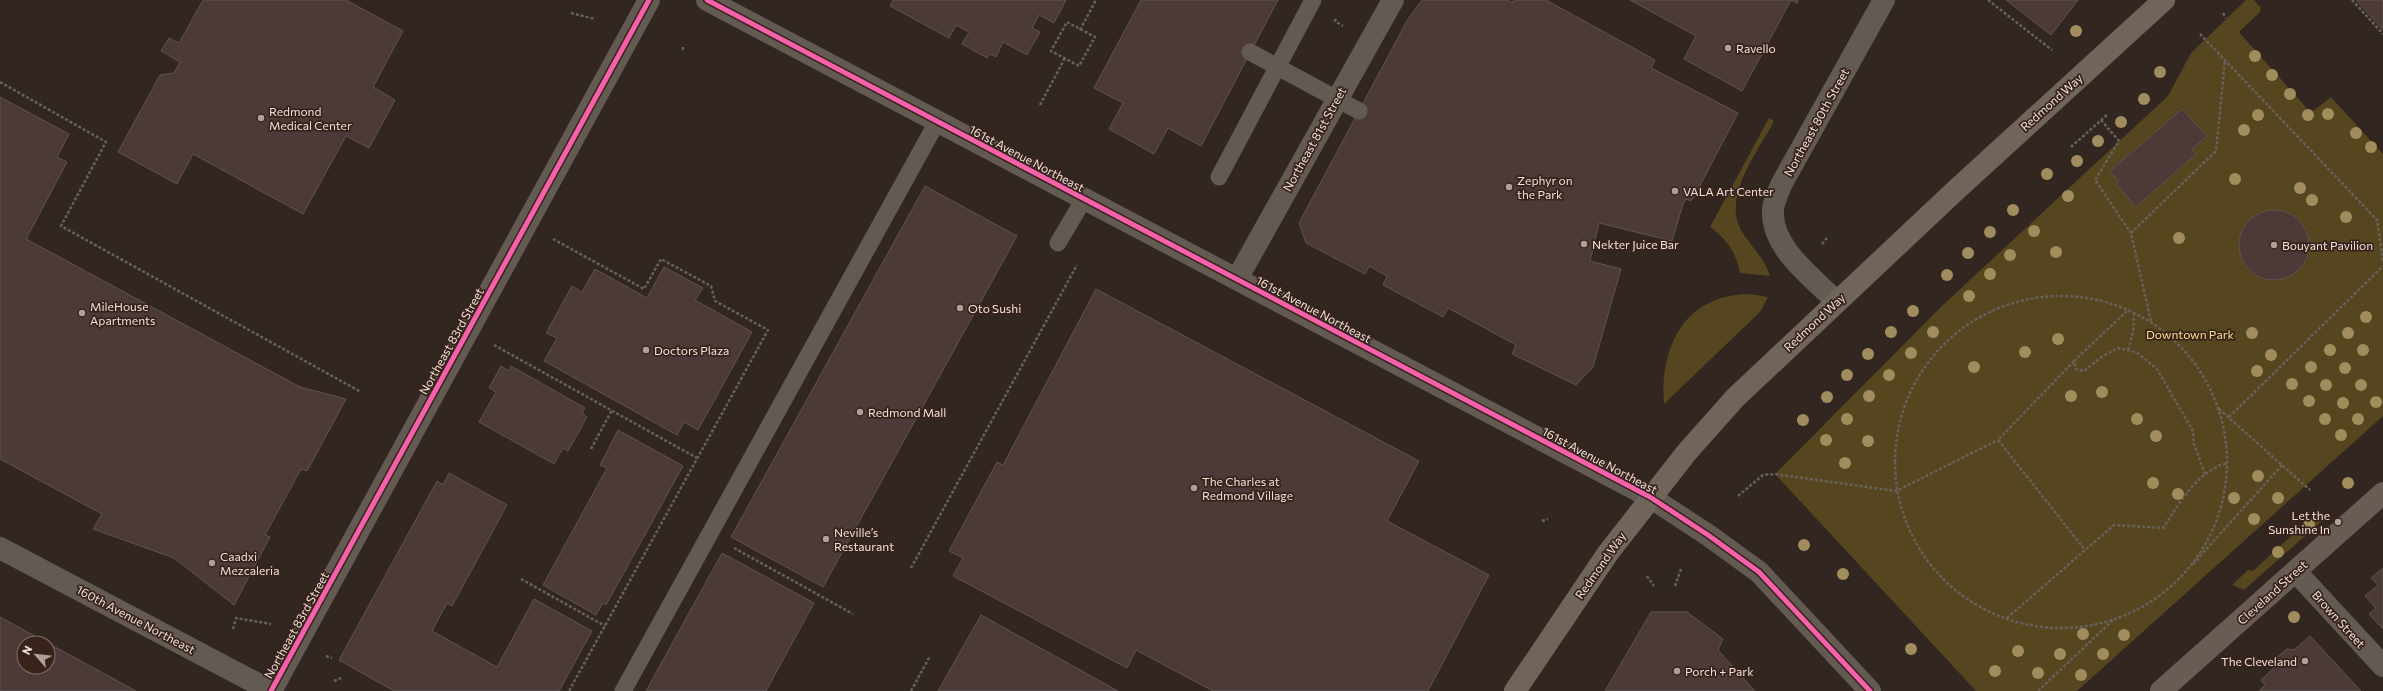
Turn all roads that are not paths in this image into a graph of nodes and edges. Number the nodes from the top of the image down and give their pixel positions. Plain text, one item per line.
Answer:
1 (649, 0) edge
2 (707, 0) edge
3 (1313, 0) edge
4 (1393, 0) edge
5 (1884, 0) edge
6 (2164, 0) edge
7 (1250, 52) dead end
8 (1277, 67) junction
9 (1337, 99) junction
10 (1359, 111) dead end
11 (937, 122) junction
12 (1219, 177) dead end
13 (1084, 199) junction
14 (1058, 243) dead end
15 (1237, 279) junction
16 (1836, 301) junction
17 (2383, 493) edge
18 (1650, 497) junction
19 (0, 548) edge
20 (2296, 572) junction
21 (2383, 666) edge
22 (271, 691) edge
23 (623, 691) edge
24 (1515, 691) edge
25 (1870, 691) edge
26 (2161, 691) edge

1 - 22 street, Northeast 83rd Street
2 - 11 street, 161st Avenue Northeast
3 - 8 lane
4 - 9 street, Northeast 81st Street
5 - 16 street, Northeast 80th Street
6 - 16 main road, Redmond Way
7 - 8 lane
8 - 9 lane
8 - 12 lane
9 - 10 lane
9 - 15 street, Northeast 81st Street
11 - 13 street, 161st Avenue Northeast
11 - 23 lane
13 - 14 lane
13 - 15 street, 161st Avenue Northeast
15 - 18 street, 161st Avenue Northeast
16 - 18 main road, Redmond Way
17 - 20 main road, Cleveland Street
18 - 24 main road, Redmond Way
18 - 25 street, 161st Avenue Northeast
19 - 22 street, 160th Avenue Northeast
20 - 21 street, Brown Street
20 - 26 main road, Cleveland Street

